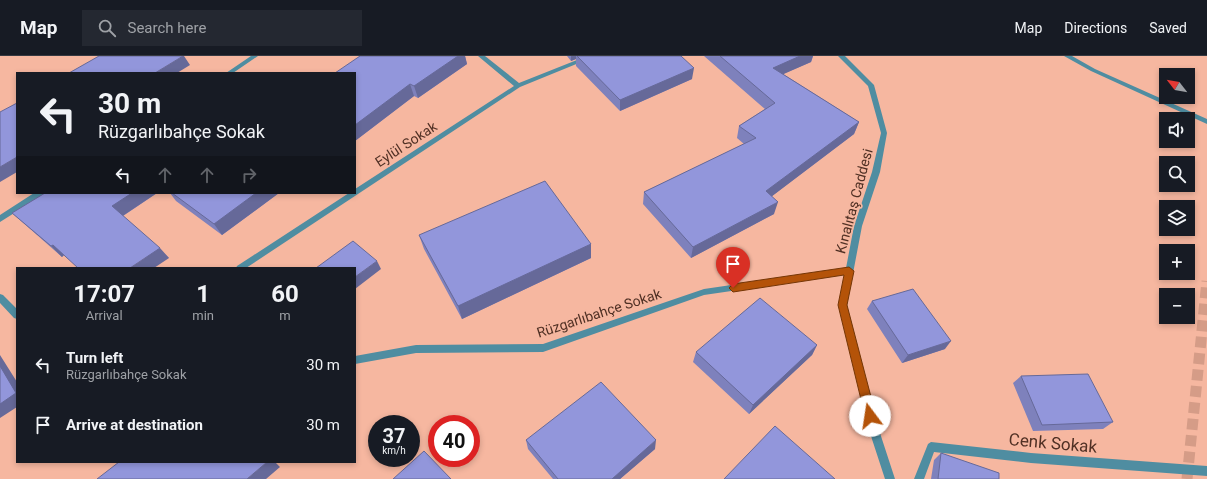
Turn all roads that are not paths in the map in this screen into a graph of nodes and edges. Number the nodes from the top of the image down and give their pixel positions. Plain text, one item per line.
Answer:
1 (255, 56) edge
2 (481, 56) edge
3 (593, 56) edge
4 (841, 56) edge
5 (1067, 56) edge
6 (231, 72) edge
7 (518, 86) junction
8 (1207, 122) edge
9 (356, 192) edge
10 (38, 194) edge
11 (353, 194) edge
12 (0, 219) edge
13 (242, 267) edge
14 (849, 271) junction
15 (0, 297) edge
16 (16, 314) edge
17 (356, 360) edge
18 (1207, 471) edge
19 (890, 479) edge
20 (919, 479) edge

1 - 6 street
2 - 7 street
3 - 7 street, Eylül Sokak
4 - 14 street, Kınalıtaş Caddesi
5 - 8 street
7 - 9 street, Eylül Sokak
10 - 12 street
11 - 13 street, Eylül Sokak
14 - 17 street, Rüzgarlıbahçe Sokak
14 - 19 street, Kınalıtaş Caddesi
15 - 16 street
18 - 20 street, Cenk Sokak

